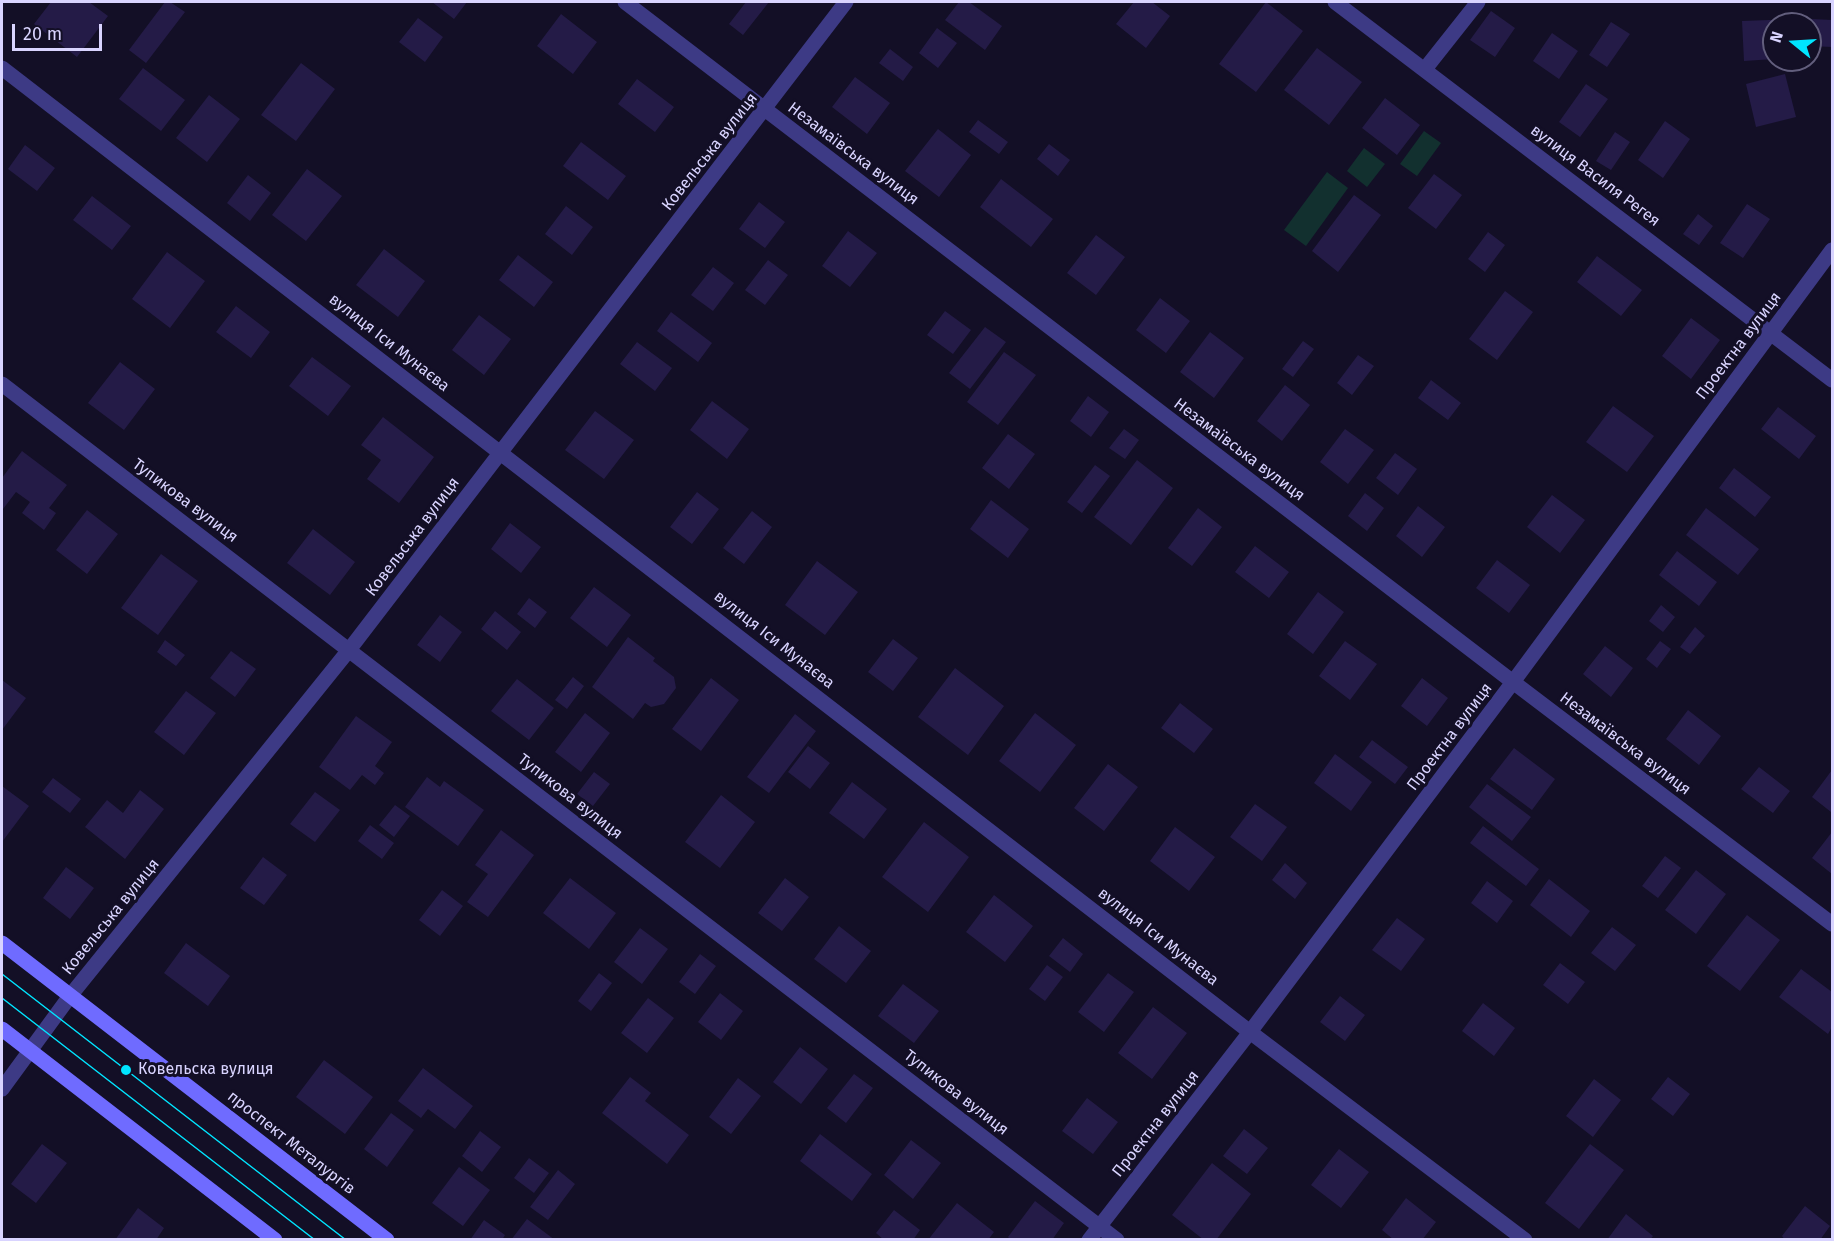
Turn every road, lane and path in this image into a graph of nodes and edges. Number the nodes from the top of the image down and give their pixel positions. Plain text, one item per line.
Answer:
1 (625, 2) edge
2 (846, 2) edge
3 (1335, 2) edge
4 (1478, 2) edge
5 (2, 68) edge
6 (1425, 69) junction
7 (765, 109) junction
8 (1833, 250) edge
9 (1771, 332) junction
10 (1833, 380) edge
11 (2, 384) edge
12 (500, 451) junction
13 (349, 650) junction
14 (1513, 682) junction
15 (1833, 924) edge
16 (2, 943) edge
17 (70, 996) junction
18 (2, 1029) edge
19 (1250, 1032) junction
20 (29, 1051) junction
21 (2, 1089) edge
22 (1099, 1226) junction
23 (275, 1239) edge
24 (387, 1239) edge
25 (1089, 1239) edge
26 (1117, 1239) edge
27 (1525, 1239) edge

1 - 7 street, Незамаївська вулиця
2 - 7 street, Ковельська вулиця
3 - 6 street, вулиця Василя Регея
4 - 6 street
5 - 12 street, вулиця Іси Мунаєва
6 - 9 street, вулиця Василя Регея
7 - 12 street, Ковельська вулиця
7 - 14 street, Незамаївська вулиця
8 - 9 street, Проектна вулиця
9 - 10 street, вулиця Василя Регея
9 - 14 street, Проектна вулиця
11 - 13 street, Тупикова вулиця
12 - 13 street, Ковельська вулиця
12 - 19 street, вулиця Іси Мунаєва
13 - 17 street, Ковельська вулиця
13 - 22 street, Тупикова вулиця
14 - 15 street, Незамаївська вулиця
14 - 19 street, Проектна вулиця
16 - 17 main road, проспект Металургів
17 - 20 street, Ковельська вулиця
17 - 24 main road, проспект Металургів
18 - 20 main road
19 - 22 street, Проектна вулиця
19 - 27 street, вулиця Іси Мунаєва
20 - 21 street, Ковельська вулиця
20 - 23 main road
22 - 25 street, Проектна вулиця
22 - 26 street, Тупикова вулиця

